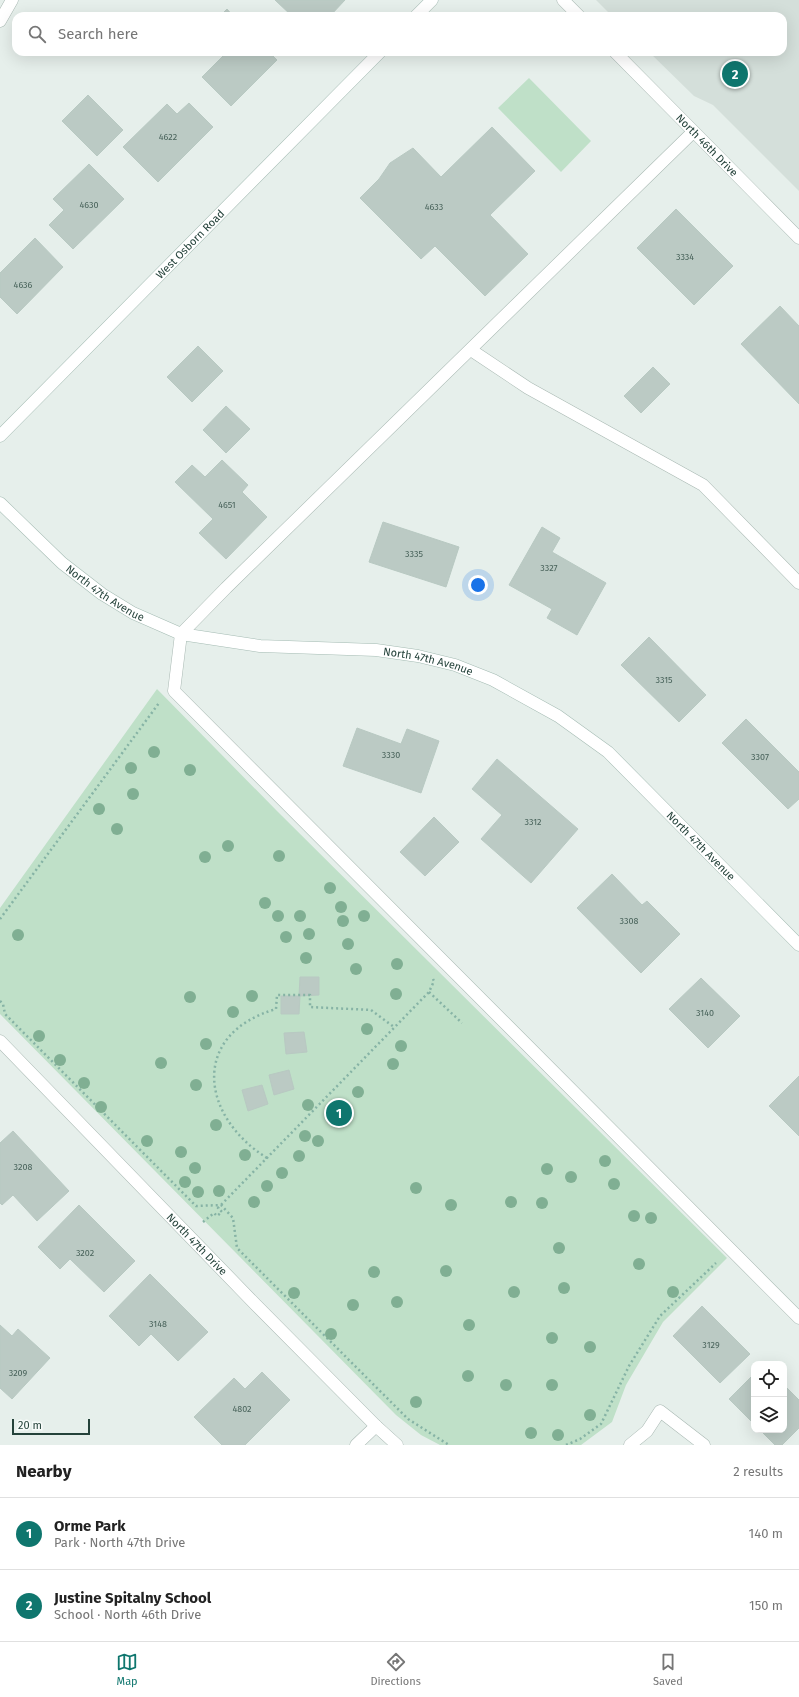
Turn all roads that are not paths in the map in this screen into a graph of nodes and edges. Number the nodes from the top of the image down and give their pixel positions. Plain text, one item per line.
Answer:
1 (12, 0) edge
2 (432, 0) edge
3 (563, 0) edge
4 (420, 12) edge
5 (575, 12) edge
6 (0, 21) edge
7 (376, 56) edge
8 (619, 56) edge
9 (693, 132) junction
10 (799, 238) edge
11 (471, 350) junction
12 (0, 436) edge
13 (0, 503) edge
14 (799, 583) edge
15 (181, 634) junction
16 (799, 945) edge
17 (0, 1041) edge
18 (799, 1318) edge
19 (376, 1426) junction
20 (356, 1445) edge
21 (397, 1445) edge
22 (630, 1445) edge
23 (704, 1445) edge

1 - 6 street
2 - 4 street
3 - 5 street
7 - 12 street, West Osborn Road
8 - 9 street, North 46th Drive
9 - 10 street, North 46th Drive
9 - 11 street
11 - 14 street
11 - 15 street
13 - 15 street, North 47th Avenue
15 - 16 street, North 47th Avenue
15 - 18 street
17 - 19 street, North 47th Drive
19 - 20 street
19 - 21 street, North 47th Drive
22 - 23 street

